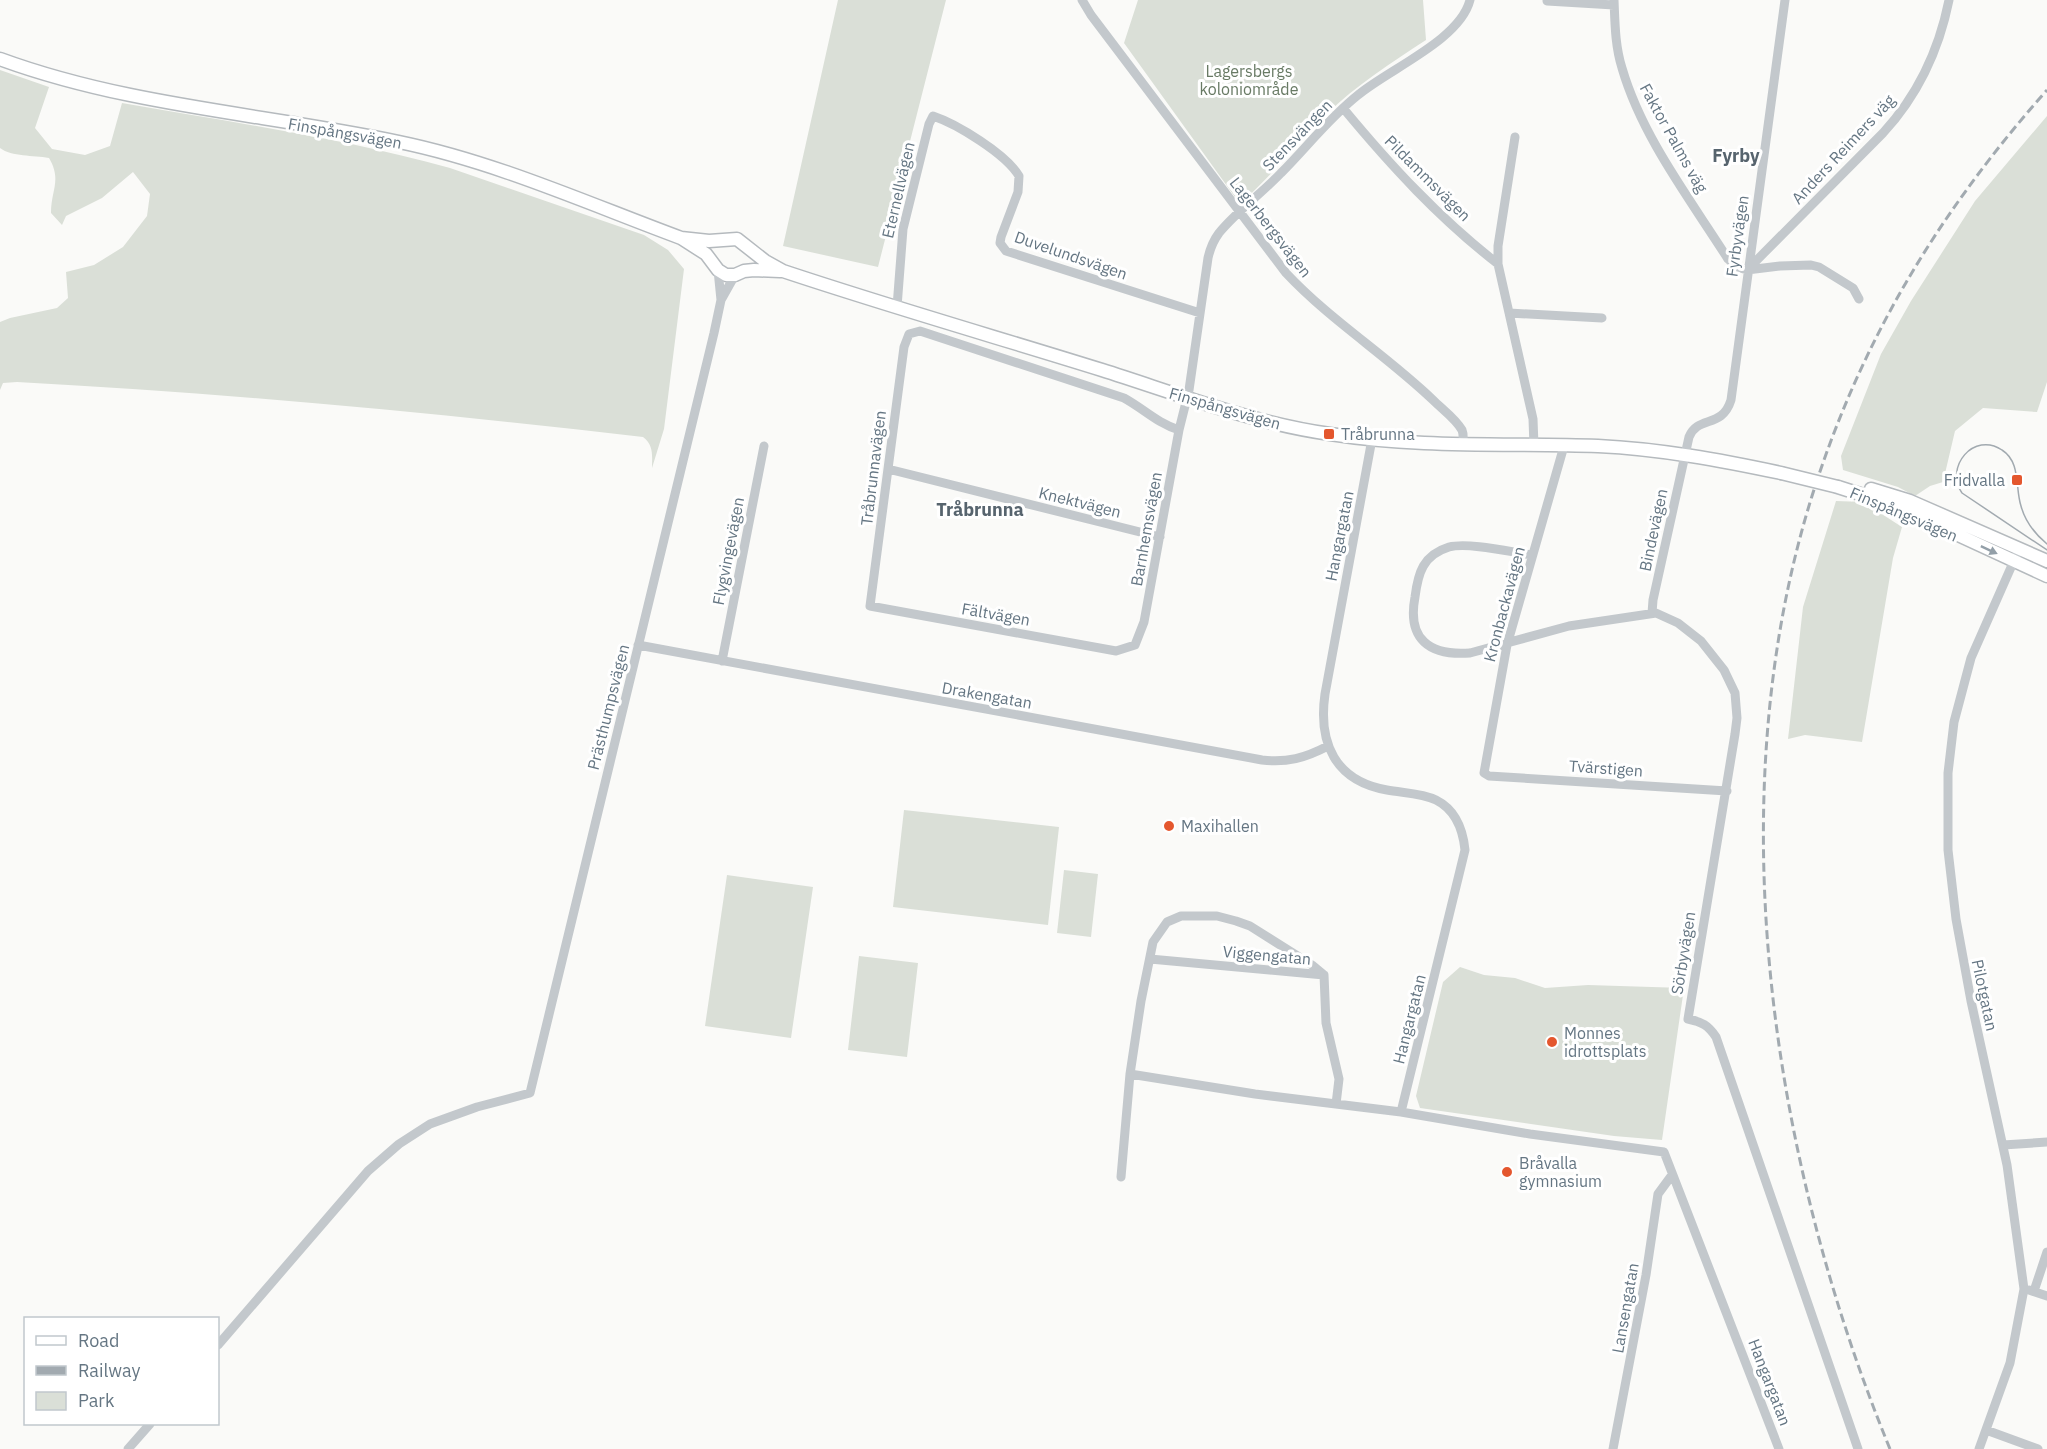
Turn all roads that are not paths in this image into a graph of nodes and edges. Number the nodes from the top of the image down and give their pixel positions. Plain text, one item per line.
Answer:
1 (1082, 0) edge
2 (1470, 0) edge
3 (1785, 0) edge
4 (1949, 0) edge
5 (1547, 1) edge
6 (1614, 2) edge
7 (0, 59) edge
8 (1343, 108) junction
9 (933, 116) joint
10 (1515, 137) dead end
11 (1240, 213) junction
12 (681, 238) junction
13 (722, 240) junction
14 (748, 249) junction
15 (1498, 264) junction
16 (715, 266) junction
17 (1748, 270) junction
18 (783, 271) junction
19 (740, 273) junction
20 (1859, 298) dead end
21 (721, 300) junction
22 (897, 307) junction
23 (1200, 313) junction
24 (1509, 313) junction
25 (1602, 318) dead end
26 (1187, 398) junction
27 (1179, 430) junction
28 (1372, 440) junction
29 (1463, 444) junction
30 (764, 446) dead end
31 (1534, 446) junction
32 (1564, 446) junction
33 (1685, 453) junction
34 (888, 469) junction
35 (1838, 483) junction
36 (1160, 537) junction
37 (2019, 549) junction
38 (1532, 555) junction
39 (2047, 561) edge
40 (2013, 562) junction
41 (2047, 576) edge
42 (870, 606) joint
43 (1652, 613) junction
44 (638, 645) junction
45 (1506, 645) junction
46 (1116, 651) joint
47 (722, 661) junction
48 (1328, 746) junction
49 (1484, 773) joint
50 (1726, 791) junction
51 (1150, 959) junction
52 (1323, 975) junction
53 (1130, 1074) junction
54 (1336, 1104) junction
55 (1401, 1112) junction
56 (2047, 1142) edge
57 (2003, 1145) junction
58 (1672, 1175) junction
59 (1121, 1177) dead end
60 (2047, 1252) edge
61 (2029, 1290) junction
62 (2047, 1296) edge
63 (219, 1344) edge
64 (149, 1425) edge
65 (1986, 1430) junction
66 (128, 1449) edge
67 (1613, 1449) edge
68 (1779, 1449) edge
69 (1858, 1449) edge
70 (1980, 1449) edge
71 (2038, 1449) edge

1 - 11 street, Lagerbergsvägen
2 - 8 street, Stensvängen
3 - 17 street, Fyrbyvägen
4 - 17 street, Anders Reimers väg
5 - 6 street
6 - 17 street, Faktor Palms väg
7 - 12 main road, Finspångsvägen
8 - 11 street, Stensvängen
8 - 15 street, Pildammsvägen
9 - 22 street, Eternellvägen
9 - 23 street, Duvelundsvägen
10 - 15 street
11 - 23 street, Stensvängen
11 - 29 street, Lagerbergsvägen
12 - 13 main road, Finspångsvägen
12 - 16 main road, Finspångsvägen
13 - 14 main road, Finspångsvägen
13 - 16 main road
14 - 18 main road, Finspångsvägen
14 - 19 main road
15 - 24 street
16 - 19 main road, Finspångsvägen
16 - 21 street, Prästhumpsvägen
17 - 20 street
17 - 33 street, Fyrbyvägen
18 - 19 main road, Finspångsvägen
18 - 22 main road, Finspångsvägen
19 - 21 street, Prästhumpsvägen
21 - 44 street, Prästhumpsvägen
22 - 26 main road, Finspångsvägen
23 - 26 street, Stensvängen
24 - 25 street
24 - 31 street
26 - 27 street, Barnhemsvägen
26 - 28 main road, Finspångsvägen
27 - 34 street, Tråbrunnavägen
27 - 36 street, Barnhemsvägen
28 - 29 main road, Finspångsvägen
28 - 48 street, Hangargatan
29 - 31 main road, Finspångsvägen
30 - 47 street, Flygvingevägen
31 - 32 main road, Finspångsvägen
32 - 33 main road, Finspångsvägen
32 - 38 street, Kronbackavägen
33 - 35 main road, Finspångsvägen, bridge
33 - 43 street, Bindevägen
34 - 36 street, Knektvägen
34 - 42 street, Tråbrunnavägen
35 - 37 main road, Finspångsvägen
35 -> 40 main road, Finspångsvägen
36 - 46 street, Barnhemsvägen
37 - 39 main road, Finspångsvägen
37 - 40 street, Pilotgatan
38 - 45 street, Kronbackavägen
38 - 45 street
40 - 41 main road, Finspångsvägen
40 - 57 street, Pilotgatan
42 - 46 street, Fältvägen
43 - 45 street
43 - 50 street, Sörbyvägen
44 - 47 street, Drakengatan
44 - 63 street, Prästhumpsvägen
45 - 49 street, Kronbackavägen
47 - 48 street, Drakengatan
48 - 55 street, Hangargatan
49 - 50 street, Tvärstigen
50 - 69 street, Sörbyvägen
51 - 52 street, Viggengatan
51 - 52 street
51 - 53 street
52 - 54 street, Viggengatan
53 - 54 street
53 - 59 street
54 - 55 street
55 - 58 street, Hangargatan
56 - 57 street
57 - 61 street, Pilotgatan
58 - 67 street, Lansengatan
58 - 68 street, Hangargatan
60 - 61 street
61 - 62 street
61 - 65 street, Pilotgatan
64 - 66 street
65 - 70 street, Pilotgatan
65 - 71 street

